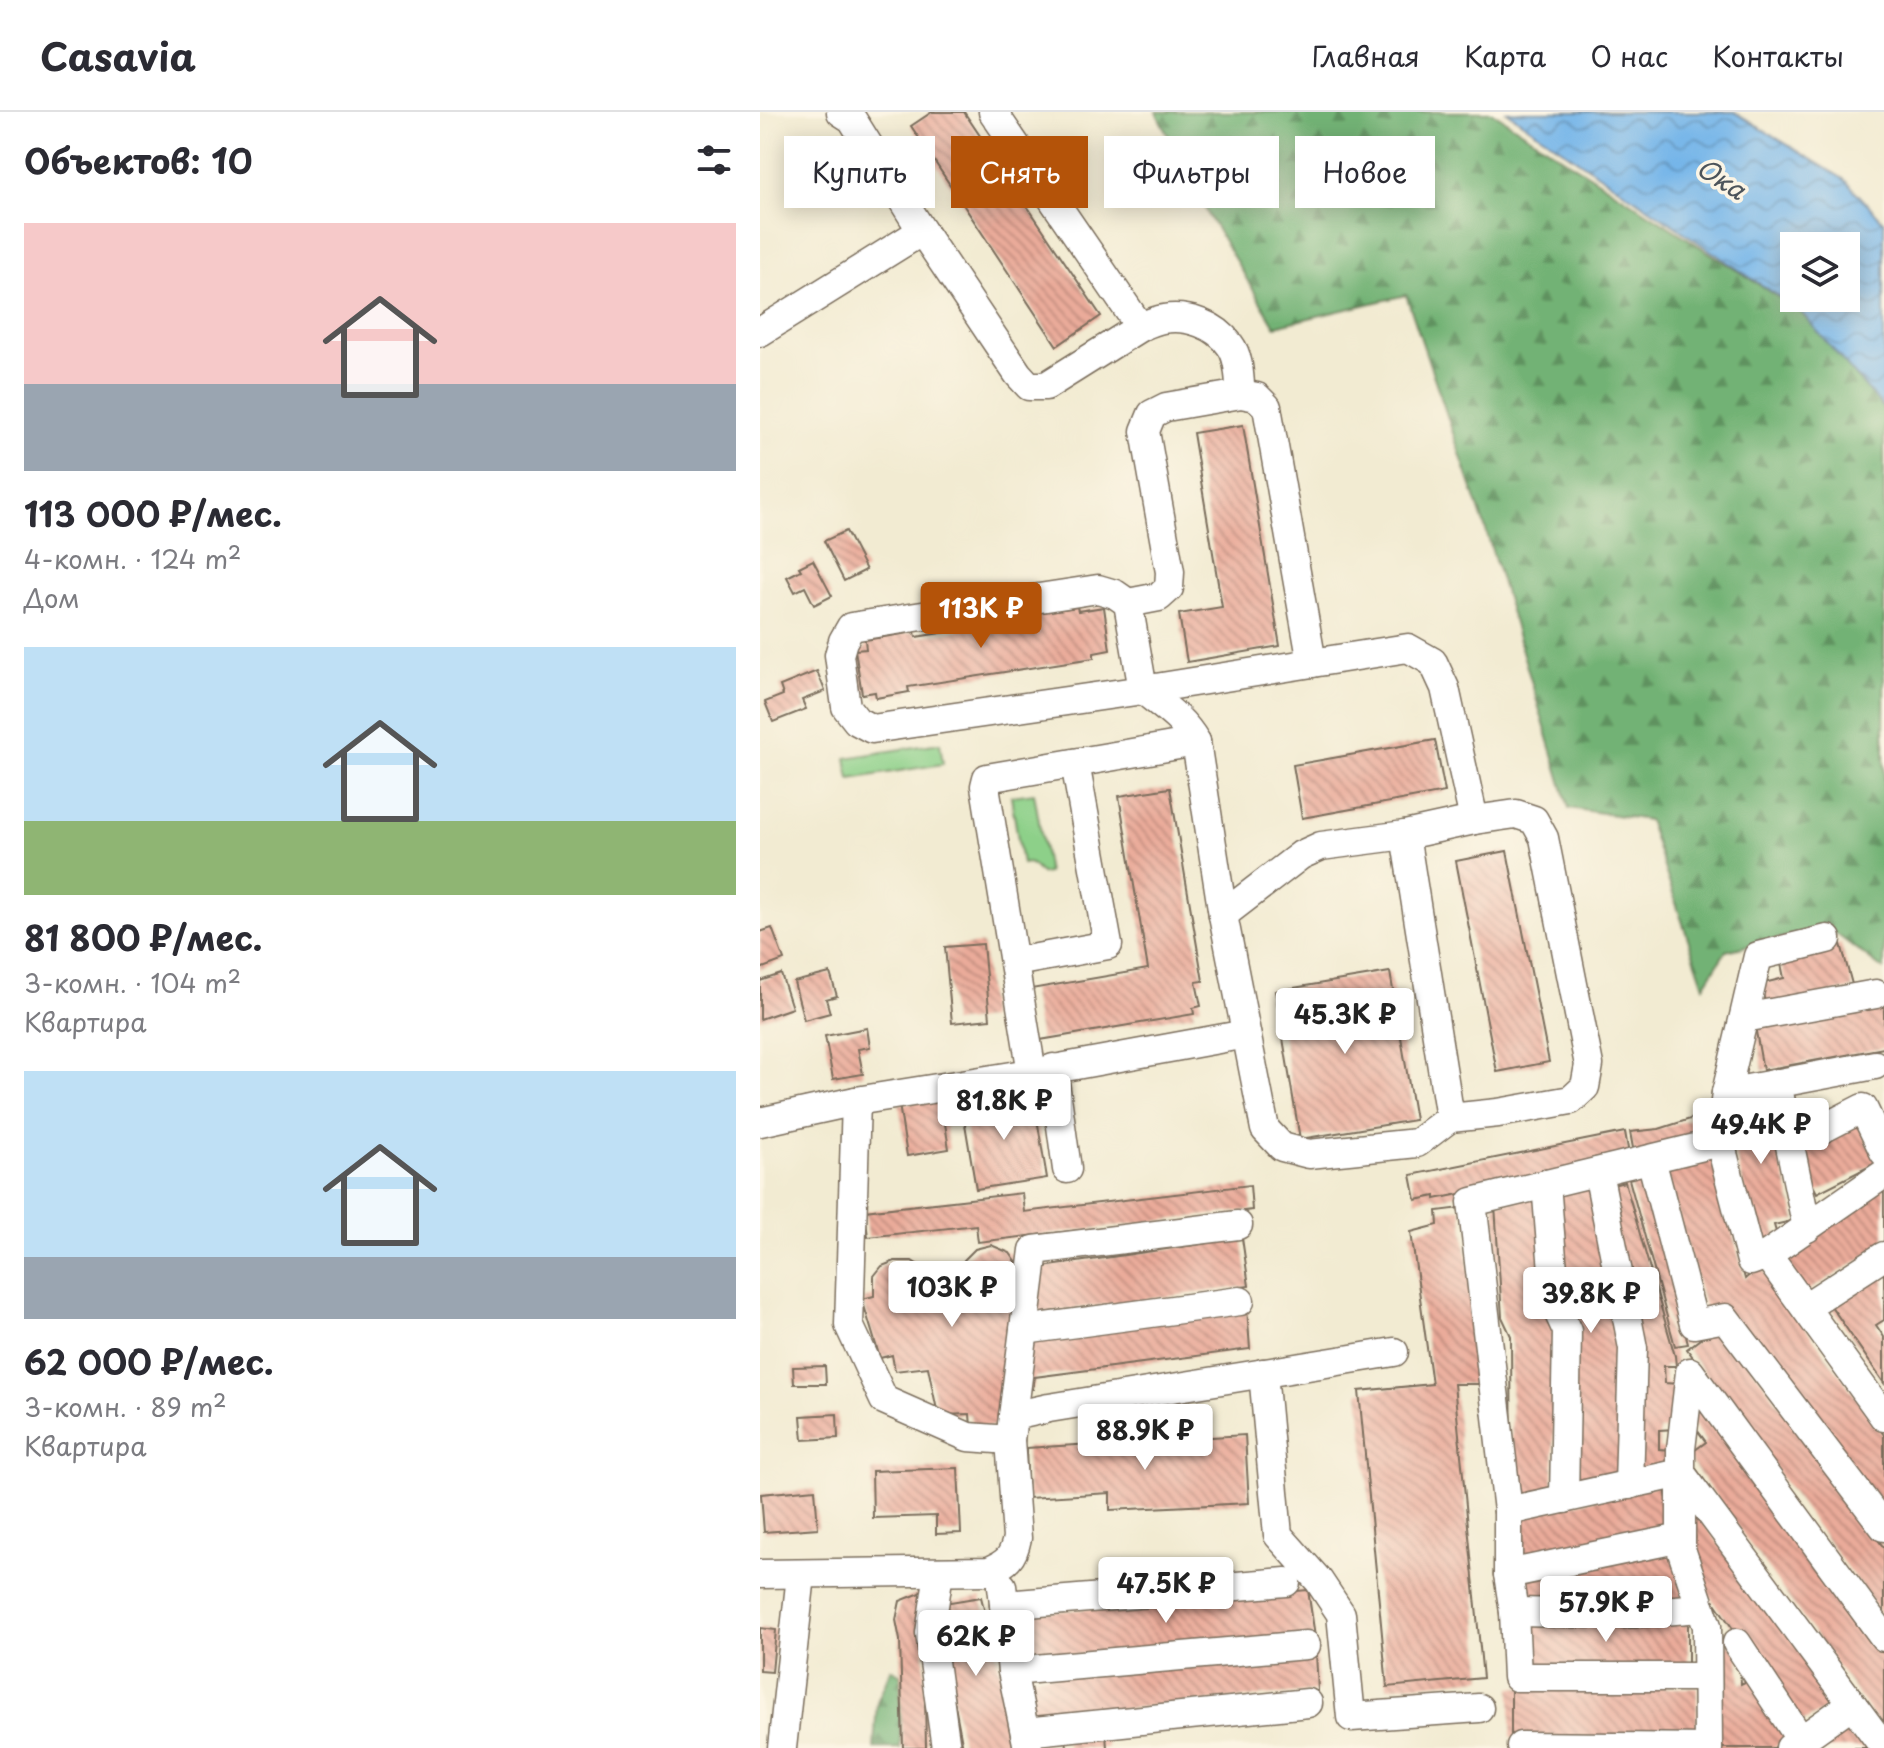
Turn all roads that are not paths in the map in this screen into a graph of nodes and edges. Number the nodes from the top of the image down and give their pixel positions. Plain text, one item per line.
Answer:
1 (993, 112) edge
2 (853, 114) edge
3 (922, 231) junction
4 (1140, 327) junction
5 (760, 332) edge
6 (1241, 394) junction
7 (1128, 603) junction
8 (1312, 663) junction
9 (1143, 690) junction
10 (1196, 742) junction
11 (1075, 763) junction
12 (1474, 820) junction
13 (1405, 835) junction
14 (1223, 915) junction
15 (1827, 939) dead end
16 (1015, 962) junction
17 (1876, 994) dead end
18 (1744, 1018) junction
19 (1246, 1034) junction
20 (1875, 1065) dead end
21 (1043, 1070) junction
22 (1777, 1083) junction
23 (1726, 1093) junction
24 (856, 1101) junction
25 (1450, 1118) junction
26 (760, 1122) edge
27 (1820, 1130) dead end
28 (1720, 1142) junction
29 (1884, 1152) edge
30 (1651, 1159) junction
31 (1067, 1169) dead end
32 (1598, 1172) junction
33 (1884, 1174) edge
34 (1546, 1184) junction
35 (1238, 1225) dead end
36 (1807, 1228) junction
37 (1767, 1255) junction
38 (1884, 1256) edge
39 (1240, 1301) dead end
40 (1805, 1307) junction
41 (1024, 1330) junction
42 (1394, 1352) dead end
43 (1263, 1373) junction
44 (1884, 1417) edge
45 (1012, 1428) junction
46 (1681, 1473) junction
47 (1629, 1485) junction
48 (1564, 1499) junction
49 (1508, 1511) junction
50 (1884, 1527) edge
51 (1681, 1538) junction
52 (999, 1566) junction
53 (939, 1572) junction
54 (760, 1574) edge
55 (1508, 1574) junction
56 (801, 1575) junction
57 (1286, 1582) dead end
58 (1004, 1605) junction
59 (1701, 1608) junction
60 (1514, 1612) junction
61 (1884, 1637) edge
62 (1737, 1643) dead end
63 (1306, 1645) dead end
64 (1012, 1671) junction
65 (1707, 1677) junction
66 (1308, 1703) dead end
67 (1852, 1704) junction
68 (1479, 1708) dead end
69 (1027, 1740) edge
70 (1796, 1744) edge
71 (1521, 1746) edge
72 (1884, 1747) edge
73 (782, 1748) edge
74 (946, 1748) edge
75 (1708, 1748) edge

1 - 4 street
2 - 3 street
3 - 4 street
3 - 5 street
4 - 6 street
6 - 7 street
6 - 8 street
7 - 9 street
7 - 9 street
8 - 9 street
8 - 12 street
9 - 10 street
10 - 11 street
10 - 14 street
11 - 16 street
11 - 16 street
12 - 13 street
12 - 25 street
13 - 14 street
13 - 25 street
14 - 19 street
15 - 18 street
16 - 21 street
17 - 18 street
18 - 23 street
19 - 21 street
19 - 25 street
20 - 22 street
21 - 24 street
21 - 31 street
22 - 23 street
22 - 36 street
23 - 28 street
24 - 26 street
24 - 45 street
27 - 29 street
28 - 30 street
28 - 37 street
30 - 32 street
30 - 50 street
32 - 34 street
32 - 47 street
33 - 36 street
34 - 48 street
34 - 49 street
35 - 41 street
36 - 37 street
37 - 40 street
38 - 40 street
39 - 41 street
40 - 44 street
41 - 45 street
42 - 43 street
43 - 45 street
43 - 68 street
45 - 52 street
46 - 47 street
46 - 51 street
46 - 61 street
46 - 67 street
47 - 48 street
48 - 49 street
49 - 55 street
51 - 55 street
51 - 59 street
52 - 53 street
52 - 58 street
53 - 56 street
53 - 74 street
54 - 56 street
55 - 60 street
56 - 73 street
57 - 58 street
58 - 64 street
59 - 60 street
59 - 65 street
60 - 65 street
62 - 70 street
63 - 64 street
64 - 69 street
65 - 75 street
66 - 69 street
67 - 70 street
67 - 72 street
71 - 75 street

